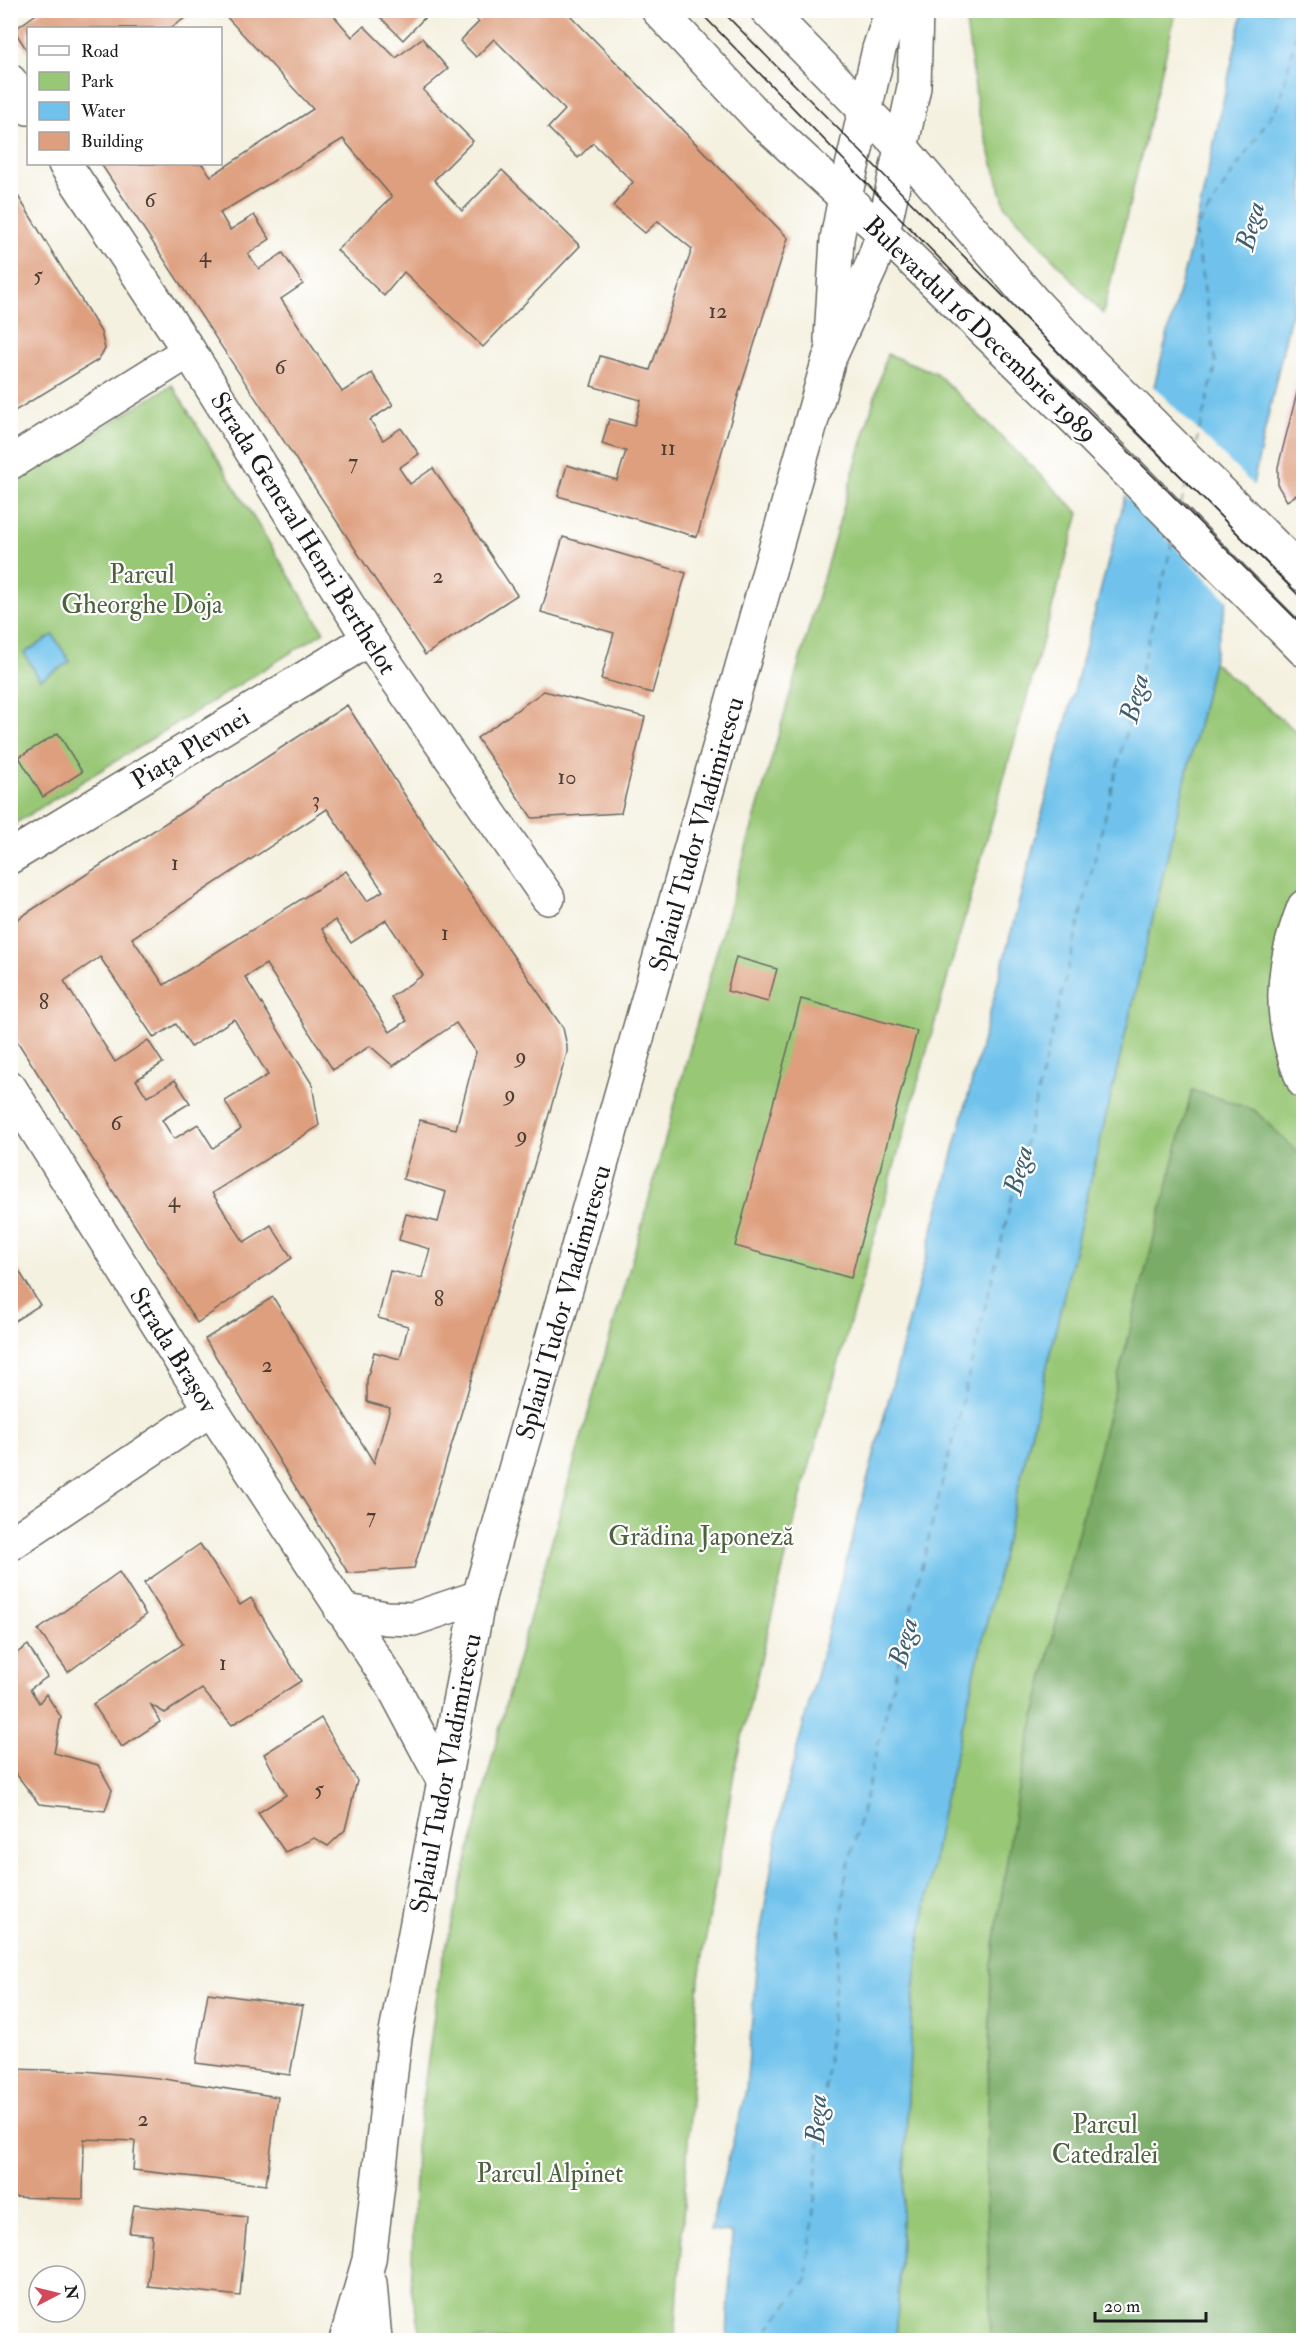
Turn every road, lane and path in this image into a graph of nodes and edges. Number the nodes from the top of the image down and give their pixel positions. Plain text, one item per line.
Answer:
1 (658, 10) edge
2 (767, 10) edge
3 (892, 10) edge
4 (916, 10) edge
5 (10, 81) edge
6 (27, 106) edge
7 (866, 109) junction
8 (902, 148) junction
9 (66, 165) edge
10 (845, 197) junction
11 (883, 233) junction
12 (189, 351) junction
13 (829, 359) junction
14 (10, 463) edge
15 (1304, 575) edge
16 (369, 639) junction
17 (1298, 644) edge
18 (10, 857) edge
19 (548, 898) dead end
20 (1304, 907) edge
21 (1304, 1082) edge
22 (10, 1088) edge
23 (212, 1409) junction
24 (10, 1544) edge
25 (479, 1597) junction
26 (341, 1610) junction
27 (443, 1780) junction
28 (369, 2260) junction
29 (346, 2340) edge
30 (375, 2340) edge

1 - 10 main road, Bulevardul 16 Decembrie 1989
2 - 7 main road, Bulevardul 16 Decembrie 1989
3 - 7 main road, Splaiul Tudor Vladimirescu
4 - 8 main road, Splaiul Tudor Vladimirescu
5 - 6 main road
7 - 8 main road, Bulevardul 16 Decembrie 1989
7 - 10 main road, Splaiul Tudor Vladimirescu
8 - 11 main road, Splaiul Tudor Vladimirescu
8 - 15 main road, Bulevardul 16 Decembrie 1989
9 - 12 main road, Strada General Henri Berthelot
10 - 11 main road, Bulevardul 16 Decembrie 1989
10 - 13 main road, Splaiul Tudor Vladimirescu
11 - 13 main road, Splaiul Tudor Vladimirescu
11 - 17 main road, Bulevardul 16 Decembrie 1989
12 - 14 main road
12 - 16 main road, Strada General Henri Berthelot
13 - 25 main road, Splaiul Tudor Vladimirescu
16 - 18 main road, Piața Plevnei
16 - 19 main road, Strada General Henri Berthelot
20 - 21 main road
22 - 23 main road, Strada Brașov
23 - 24 main road
23 - 26 main road, Strada Brașov
25 - 26 main road
25 - 27 main road, Splaiul Tudor Vladimirescu
26 - 27 main road, Strada Brașov
27 - 28 main road, Splaiul Tudor Vladimirescu
28 - 29 main road, Splaiul Tudor Vladimirescu
28 - 30 main road, Splaiul Tudor Vladimirescu

